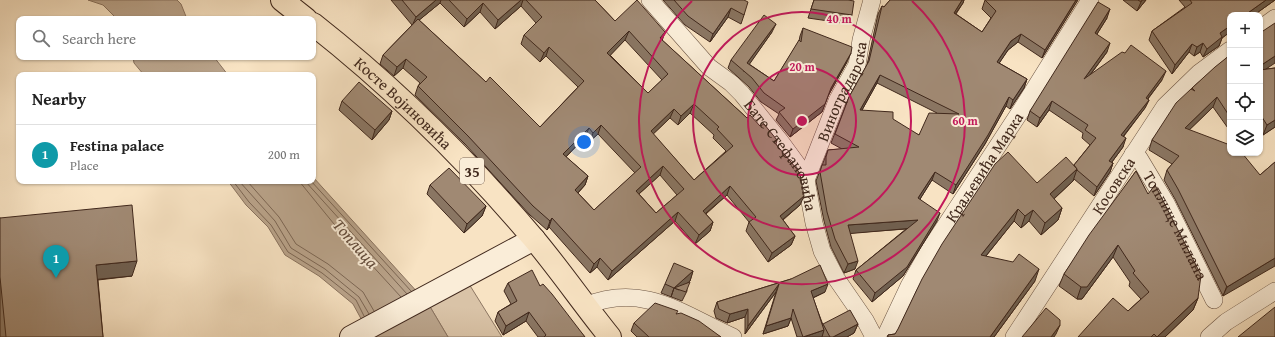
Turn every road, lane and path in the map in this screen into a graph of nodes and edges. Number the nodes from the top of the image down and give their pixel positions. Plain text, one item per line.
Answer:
1 (282, 0) edge
2 (650, 0) edge
3 (872, 0) edge
4 (1090, 0) edge
5 (302, 16) edge
6 (1275, 18) edge
7 (316, 26) edge
8 (1263, 27) edge
9 (1227, 52) edge
10 (1133, 154) junction
11 (806, 180) junction
12 (534, 239) junction
13 (1275, 291) edge
14 (1214, 300) dead end
15 (585, 306) junction
16 (351, 337) edge
17 (610, 337) edge
18 (733, 337) edge
19 (874, 337) edge
20 (884, 337) edge
21 (1014, 337) edge
22 (1209, 337) edge

1 - 5 main road
2 - 11 street, Бате Стефановића
3 - 11 street, Виноградарска
4 - 20 street, Краљевића Марка
6 - 8 street
7 - 12 main road, Косте Војиновића / 35
9 - 10 street, Косовска
10 - 14 street, Топлице Милана
10 - 21 street, Косовска
11 - 19 street, Бате Стефановића
12 - 15 main road, Косте Војиновића / 35
12 - 16 street
13 - 22 street
15 - 17 main road, Косте Војиновића / 35
15 - 18 street

